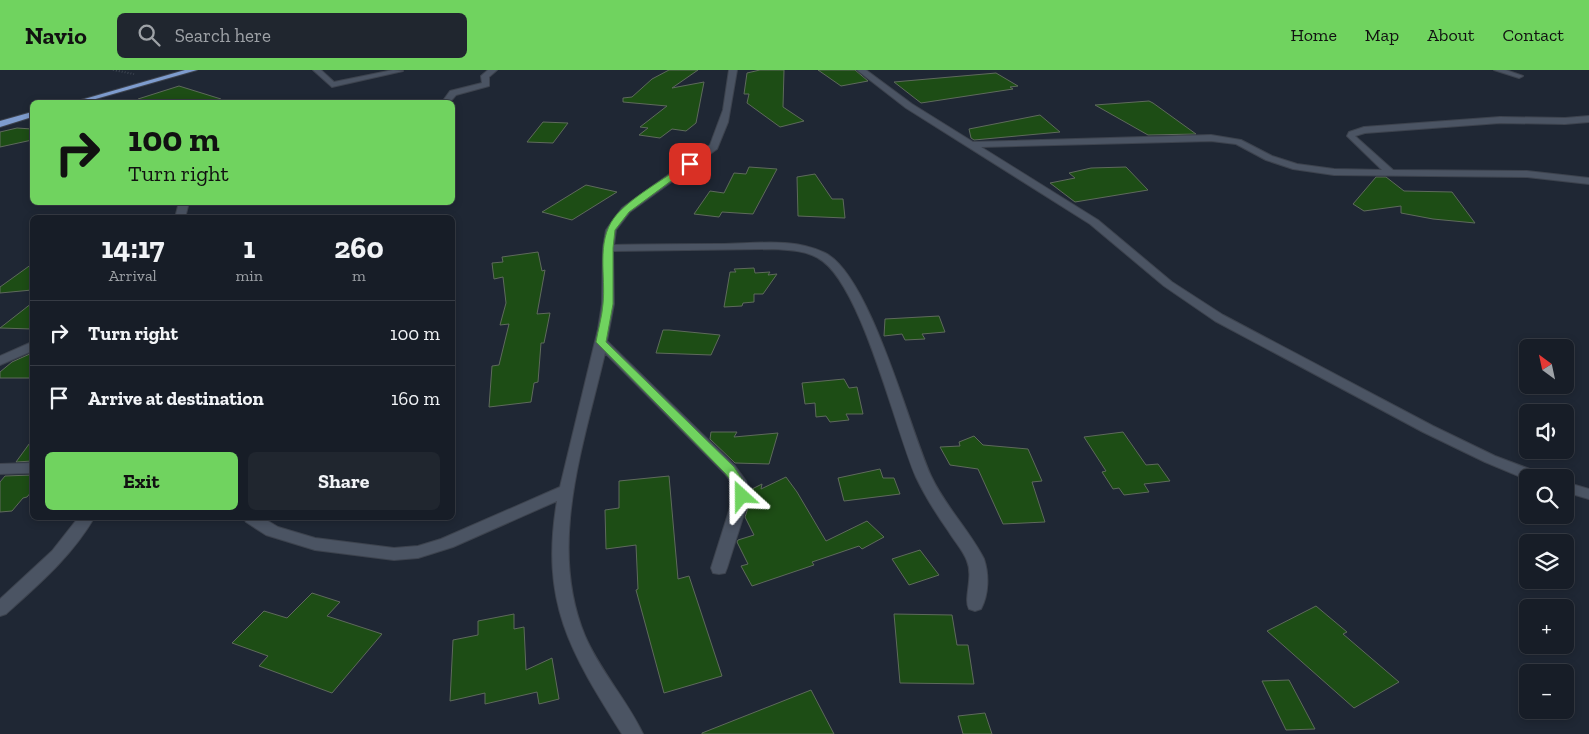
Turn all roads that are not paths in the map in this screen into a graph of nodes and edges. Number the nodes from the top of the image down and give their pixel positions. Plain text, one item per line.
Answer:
1 (193, 70) edge
2 (317, 70) edge
3 (493, 70) edge
4 (732, 70) edge
5 (861, 70) edge
6 (1498, 70) edge
7 (399, 72) dead end
8 (1519, 76) dead end
9 (91, 100) edge
10 (448, 100) edge
11 (30, 116) edge
12 (1589, 119) edge
13 (0, 124) edge
14 (974, 145) junction
15 (1391, 172) junction
16 (1589, 181) edge
17 (608, 248) junction
18 (601, 342) junction
19 (30, 347) edge
20 (0, 361) edge
21 (30, 468) edge
22 (0, 469) edge
23 (1519, 470) edge
24 (1574, 490) edge
25 (565, 491) junction
26 (1589, 494) edge
27 (85, 520) edge
28 (255, 520) edge
29 (719, 568) dead end
30 (975, 604) dead end
31 (0, 609) edge
32 (633, 734) edge

1 - 9 highway
2 - 7 street
3 - 10 street
4 - 17 street
5 - 14 street
6 - 8 street
11 - 13 highway
12 - 15 street
14 - 15 street
14 - 23 street
15 - 16 street
17 - 18 street
17 - 30 street
18 - 25 street
18 - 29 street
19 - 20 street
21 - 22 street
24 - 26 street
25 - 28 street
25 - 32 street
27 - 31 street

